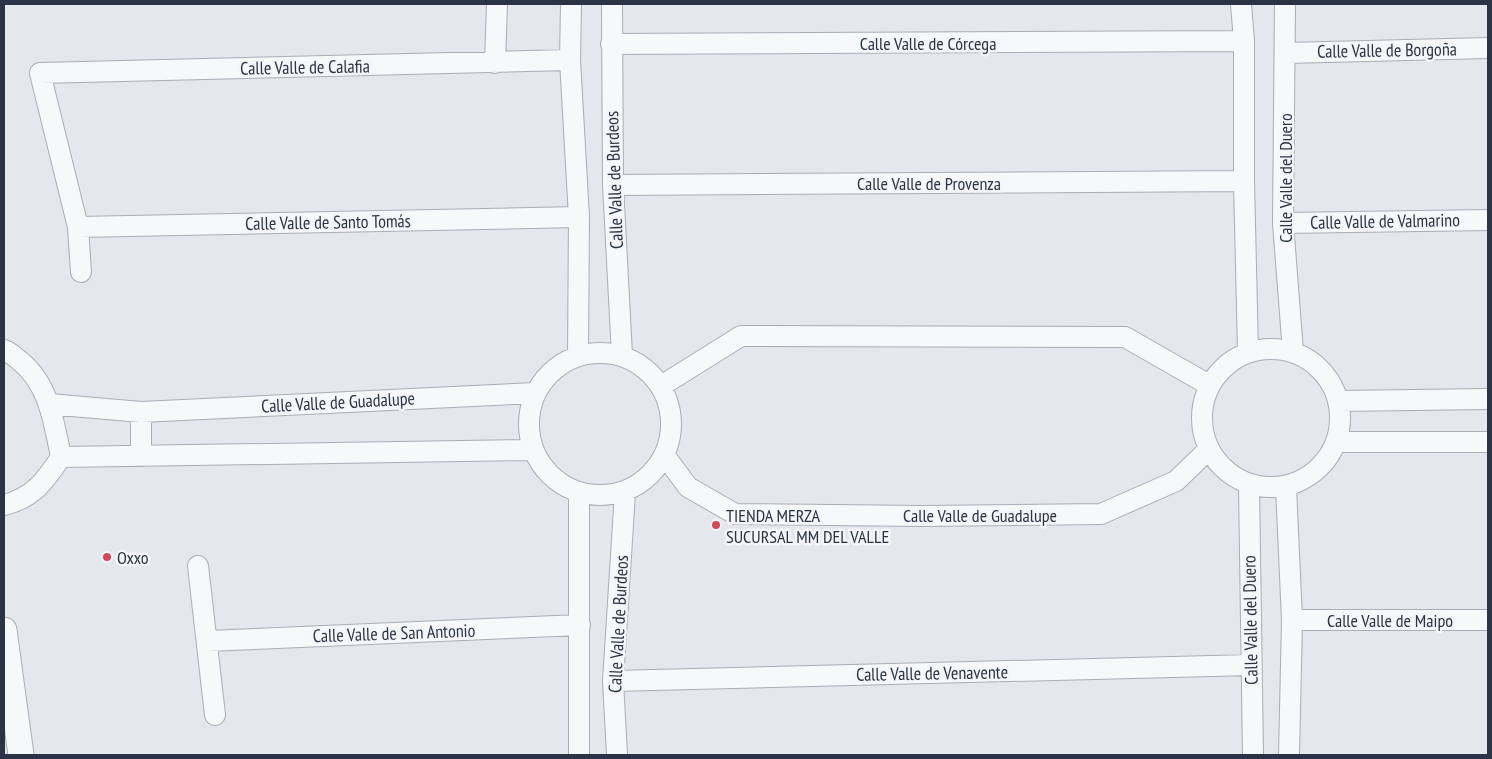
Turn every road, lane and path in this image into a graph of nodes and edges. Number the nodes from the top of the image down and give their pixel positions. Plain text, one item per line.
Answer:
1 (497, 4) edge
2 (571, 4) edge
3 (612, 4) edge
4 (1241, 4) edge
5 (1285, 4) edge
6 (1244, 42) junction
7 (611, 44) junction
8 (1488, 48) edge
9 (1286, 52) junction
10 (570, 60) junction
11 (495, 63) junction
12 (1244, 181) junction
13 (613, 185) junction
14 (579, 217) junction
15 (1488, 220) edge
16 (1283, 222) junction
17 (78, 227) junction
18 (80, 272) dead end
19 (4, 350) edge
20 (1248, 352) junction
21 (1293, 352) junction
22 (578, 355) junction
23 (622, 355) junction
24 (1209, 385) junction
25 (661, 386) junction
26 (535, 393) junction
27 (1488, 399) edge
28 (1338, 400) junction
29 (49, 404) junction
30 (141, 412) junction
31 (1337, 442) junction
32 (1488, 442) edge
33 (533, 450) junction
34 (1208, 450) junction
35 (141, 456) junction
36 (665, 456) junction
37 (61, 457) junction
38 (1249, 485) junction
39 (1286, 486) junction
40 (625, 492) junction
41 (579, 493) junction
42 (4, 505) edge
43 (198, 566) dead end
44 (1292, 620) junction
45 (1488, 620) edge
46 (580, 625) junction
47 (4, 630) edge
48 (207, 640) junction
49 (1251, 666) junction
50 (7, 673) edge
51 (613, 681) junction
52 (215, 715) dead end
53 (21, 755) edge
54 (580, 755) edge
55 (617, 755) edge
56 (1253, 755) edge
57 (1290, 755) edge

1 - 11 street
2 - 10 street, Calle Valle de Burdeos
3 - 7 street, Calle Valle de Burdeos
4 - 6 street
5 - 9 street, Calle Valle del Duero
6 - 7 street, Calle Valle de Córcega
6 - 12 street
7 - 13 street, Calle Valle de Burdeos
8 - 9 street, Calle Valle de Borgoña
9 - 16 street, Calle Valle del Duero
10 - 11 street, Calle Valle de Calafia
10 - 14 street, Calle Valle de Burdeos
11 - 17 street, Calle Valle de Calafia
12 - 13 street, Calle Valle de Provenza
12 - 20 street
13 - 23 street, Calle Valle de Burdeos
14 - 17 street, Calle Valle de Santo Tomás
14 - 22 street, Calle Valle de Burdeos
15 - 16 street, Calle Valle de Valmarino
16 - 21 street, Calle Valle del Duero
17 - 18 street
19 - 29 street
20 - 21 street
20 - 24 street
21 - 28 street
22 - 23 street
22 - 26 street
23 - 25 street
24 - 25 street
24 - 34 street
25 - 36 street
26 - 30 street, Calle Valle de Guadalupe
26 - 33 street
27 - 28 street
28 - 31 street
29 - 30 street, Calle Valle de Guadalupe
29 - 37 street
30 - 35 street
31 - 32 street
31 - 39 street
33 - 35 street
33 - 41 street
34 - 36 street, Calle Valle de Guadalupe
34 - 38 street
35 - 37 street
36 - 40 street
37 - 42 street
38 - 39 street
38 - 49 street, Calle Valle del Duero
39 - 44 street
40 - 41 street
40 - 51 street, Calle Valle de Burdeos
41 - 46 street, Calle Valle de Burdeos
43 - 48 street
44 - 45 street, Calle Valle de Maipo
44 - 57 street
46 - 48 street, Calle Valle de San Antonio
46 - 54 street, Calle Valle de Burdeos
47 - 50 street
48 - 52 street
49 - 51 street, Calle Valle de Venavente
49 - 56 street, Calle Valle del Duero
50 - 53 street
51 - 55 street, Calle Valle de Burdeos

